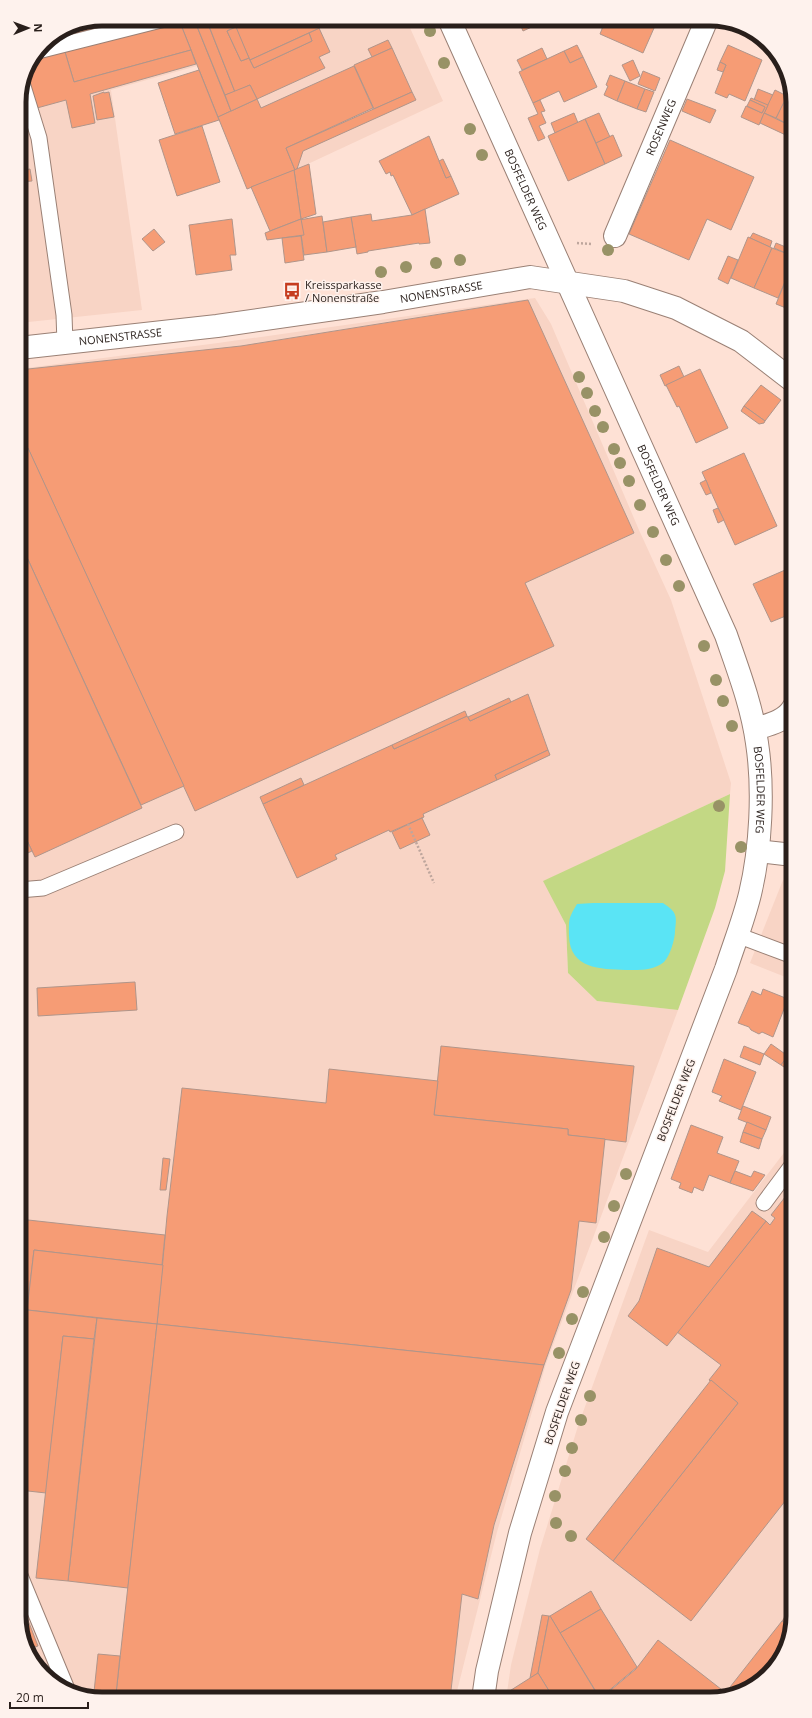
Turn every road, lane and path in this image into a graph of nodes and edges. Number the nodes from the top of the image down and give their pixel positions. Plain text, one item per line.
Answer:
1 (137, 26) edge
2 (451, 26) edge
3 (705, 26) edge
4 (47, 50) edge
5 (26, 97) edge
6 (615, 236) joint
7 (574, 243) dead end
8 (567, 283) junction
9 (65, 343) junction
10 (26, 347) edge
11 (786, 376) edge
12 (786, 716) edge
13 (755, 729) junction
14 (408, 824) dead end
15 (176, 832) dead end
16 (758, 852) junction
17 (786, 854) edge
18 (434, 883) dead end
19 (26, 889) edge
20 (737, 935) junction
21 (786, 953) edge
22 (786, 1173) edge
23 (764, 1203) dead end
24 (26, 1590) edge
25 (65, 1682) edge
26 (484, 1692) edge

1 - 4 lane
2 - 8 street, BOSFELDER WEG
3 - 6 street, ROSENWEG
5 - 9 lane
6 - 7 path
8 - 9 street, NONENSTRASSE
8 - 11 street, NONENSTRASSE
8 - 13 street, BOSFELDER WEG
9 - 10 street, NONENSTRASSE
12 - 13 street
13 - 16 street, BOSFELDER WEG
14 - 18 path
15 - 19 lane
16 - 17 street
16 - 20 street, BOSFELDER WEG
20 - 21 lane
20 - 26 street, BOSFELDER WEG
22 - 23 lane
24 - 25 lane

